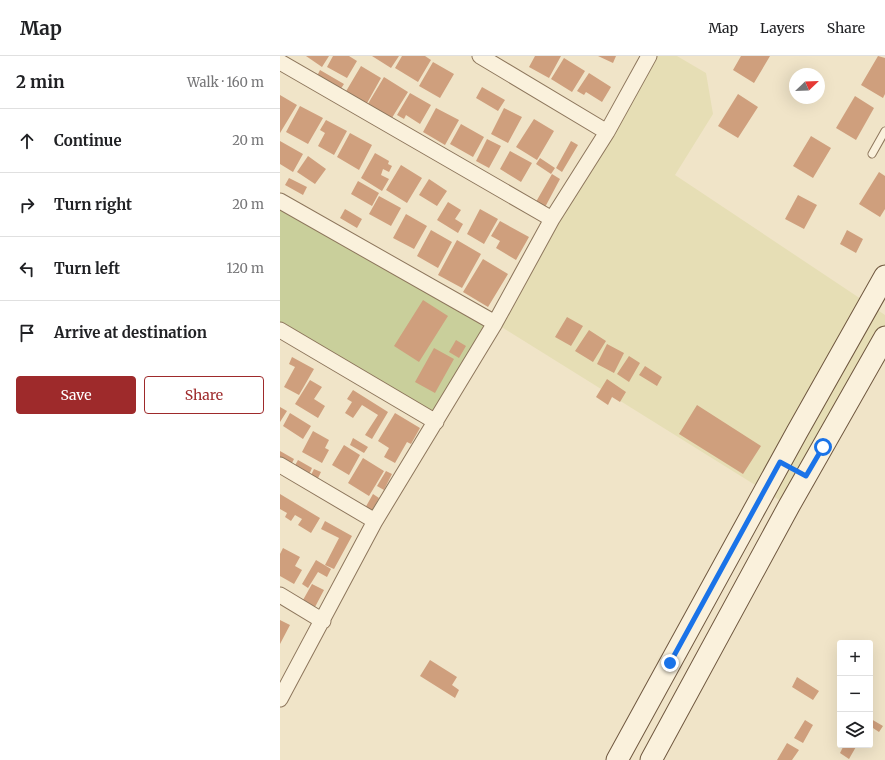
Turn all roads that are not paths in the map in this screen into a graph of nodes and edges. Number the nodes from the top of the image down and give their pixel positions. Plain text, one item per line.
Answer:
1 (480, 56) edge
2 (649, 56) edge
3 (280, 62) edge
4 (885, 131) edge
5 (607, 132) junction
6 (872, 154) dead end
7 (280, 201) edge
8 (552, 219) junction
9 (885, 276) edge
10 (495, 323) junction
11 (280, 330) edge
12 (885, 338) edge
13 (436, 422) junction
14 (796, 432) junction
15 (823, 447) junction
16 (780, 462) junction
17 (280, 465) edge
18 (806, 476) junction
19 (375, 521) junction
20 (280, 595) edge
21 (323, 621) junction
22 (280, 699) edge
23 (617, 760) edge
24 (651, 760) edge

1 - 5 street
2 - 5 street
3 - 8 street
4 - 6 lane
5 - 8 street
7 - 10 street
8 - 10 street
9 - 14 main road
10 - 13 street
11 - 13 street
12 - 15 main road
13 - 19 street
14 - 15 main road
14 - 16 main road
15 - 18 main road
16 - 18 main road
16 - 23 main road
17 - 19 street
18 - 24 main road
19 - 21 street
20 - 21 street
21 - 22 street

